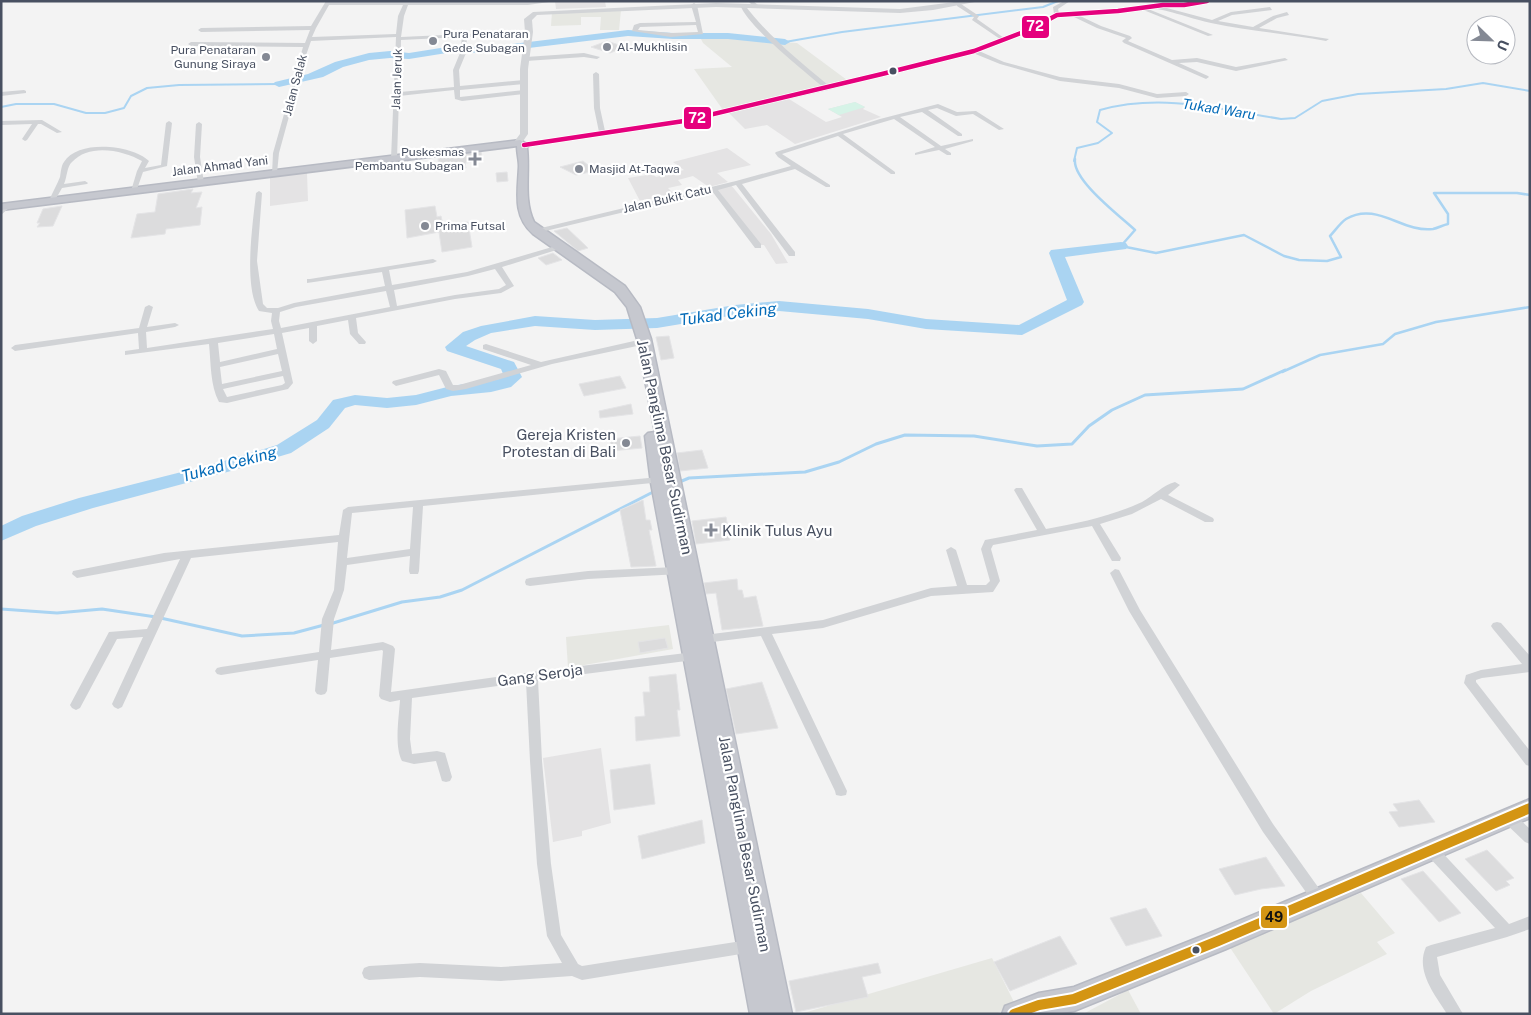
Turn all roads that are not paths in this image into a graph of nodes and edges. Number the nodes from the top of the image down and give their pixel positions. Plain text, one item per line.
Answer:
1 (554, 1) edge
2 (977, 1) edge
3 (1068, 1) edge
4 (1207, 1) edge
5 (528, 2) edge
6 (327, 3) edge
7 (406, 3) edge
8 (753, 3) edge
9 (694, 5) junction
10 (742, 5) junction
11 (958, 5) junction
12 (1156, 6) junction
13 (1141, 8) junction
14 (1270, 9) dead end
15 (1073, 14) junction
16 (1287, 14) dead end
17 (1057, 15) junction
18 (530, 16) junction
19 (1212, 22) junction
20 (698, 23) junction
21 (313, 28) junction
22 (1255, 28) junction
23 (201, 30) dead end
24 (529, 32) junction
25 (465, 35) junction
26 (1210, 35) dead end
27 (399, 37) junction
28 (1326, 39) dead end
29 (1004, 40) junction
30 (308, 42) junction
31 (190, 44) dead end
32 (527, 51) junction
33 (974, 51) junction
34 (597, 57) dead end
35 (1285, 60) dead end
36 (1170, 62) junction
37 (596, 74) dead end
38 (1206, 77) dead end
39 (524, 82) junction
40 (456, 87) junction
41 (828, 88) junction
42 (24, 92) dead end
43 (524, 92) junction
44 (397, 94) junction
45 (1186, 94) dead end
46 (3, 97) edge
47 (924, 110) junction
48 (896, 117) junction
49 (36, 122) junction
50 (1, 123) edge
51 (169, 123) dead end
52 (199, 124) dead end
53 (1001, 129) dead end
54 (59, 132) dead end
55 (602, 133) junction
56 (839, 134) junction
57 (960, 135) dead end
58 (25, 140) dead end
59 (971, 140) dead end
60 (515, 146) junction
61 (940, 148) junction
62 (916, 154) dead end
63 (949, 154) dead end
64 (394, 159) junction
65 (797, 166) junction
66 (140, 171) junction
67 (893, 173) dead end
68 (274, 174) junction
69 (85, 183) dead end
70 (201, 183) junction
71 (738, 183) junction
72 (60, 186) junction
73 (828, 186) dead end
74 (714, 189) junction
75 (134, 191) junction
76 (259, 193) dead end
77 (52, 201) junction
78 (3, 209) edge
79 (537, 230) junction
80 (758, 246) dead end
81 (562, 247) junction
82 (792, 254) dead end
83 (433, 262) dead end
84 (498, 267) junction
85 (385, 270) junction
86 (310, 281) dead end
87 (390, 289) junction
88 (149, 307) dead end
89 (394, 308) junction
90 (276, 312) junction
91 (352, 317) junction
92 (638, 322) dead end
93 (175, 324) dead end
94 (312, 324) junction
95 (142, 330) junction
96 (277, 331) junction
97 (214, 340) junction
98 (313, 341) dead end
99 (362, 342) dead end
100 (634, 344) joint
101 (15, 348) dead end
102 (486, 348) dead end
103 (142, 351) junction
104 (282, 351) junction
105 (128, 353) dead end
106 (538, 364) junction
107 (216, 365) junction
108 (287, 373) junction
109 (396, 383) dead end
110 (218, 387) junction
111 (1175, 485) dead end
112 (1019, 490) dead end
113 (666, 491) junction
114 (1161, 494) junction
115 (418, 503) junction
116 (1208, 520) dead end
117 (1094, 522) junction
118 (1043, 532) junction
119 (343, 538) junction
120 (951, 550) dead end
121 (415, 552) junction
122 (187, 554) junction
123 (1116, 558) dead end
124 (341, 562) junction
125 (414, 570) dead end
126 (676, 571) junction
127 (77, 574) dead end
128 (1115, 574) dead end
129 (530, 582) dead end
130 (963, 589) junction
131 (1497, 626) dead end
132 (765, 632) junction
133 (151, 634) junction
134 (699, 647) junction
135 (324, 655) junction
136 (221, 671) dead end
137 (532, 676) junction
138 (321, 692) dead end
139 (406, 696) junction
140 (118, 704) dead end
141 (76, 705) dead end
142 (711, 714) junction
143 (1530, 761) edge
144 (446, 777) dead end
145 (842, 792) dead end
146 (1530, 808) edge
147 (1508, 818) junction
148 (1530, 838) edge
149 (1432, 851) junction
150 (1318, 898) junction
151 (1530, 922) edge
152 (1507, 931) junction
153 (748, 947) junction
154 (573, 969) junction
155 (369, 973) dead end
156 (1068, 1007) edge
157 (762, 1014) edge
158 (780, 1014) edge
159 (1014, 1014) edge
160 (1456, 1014) edge

1 - 5 street
2 - 11 main road
3 - 17 street
4 - 12 street
5 - 7 street
5 - 18 street
6 - 7 street
6 - 21 street, Jalan Salak
7 - 27 street, Jalan Jeruk
8 - 10 main road
8 - 11 main road
9 - 10 main road
9 - 18 main road
9 - 20 street
10 - 41 street
11 - 29 street
12 - 13 street
12 - 19 street
13 - 15 street
13 - 26 street
14 - 19 street
15 - 17 street
15 - 36 street
16 - 22 street
17 - 29 street
18 - 24 main road
19 - 22 street
20 - 20 street
21 - 23 street
21 - 30 street, Jalan Salak
22 - 28 street
24 - 25 street
24 - 32 main road
25 - 27 street
25 - 40 street
27 - 30 street
27 - 44 street, Jalan Jeruk
29 - 33 street
30 - 31 street
30 - 68 street, Jalan Salak
32 - 34 street
32 - 39 main road
33 - 41 street
33 - 45 street
35 - 36 street
36 - 38 street
37 - 55 street
39 - 40 street
39 - 43 main road
40 - 43 street
40 - 44 street
41 - 55 street
42 - 46 street
43 - 60 main road
44 - 64 street, Jalan Jeruk
47 - 48 street
47 - 53 street
47 - 57 street
48 - 56 street
48 - 61 street
49 - 50 street
49 - 54 street
49 - 58 street
51 - 66 street
52 - 70 street
55 - 60 street
56 - 65 street
56 - 67 street
59 - 61 street
60 - 64 highway, Jalan Ahmad Yani
60 - 79 highway
61 - 62 street
61 - 63 street
64 - 68 highway, Jalan Ahmad Yani
65 - 71 street, Jalan Bukit Catu
65 - 73 street
66 - 72 street
66 - 75 street
68 - 70 highway, Jalan Ahmad Yani
69 - 72 street
70 - 75 highway, Jalan Ahmad Yani
71 - 74 street, Jalan Bukit Catu
71 - 82 street
72 - 77 street
74 - 79 street, Jalan Bukit Catu
74 - 80 street
75 - 77 highway, Jalan Ahmad Yani
76 - 90 street
77 - 78 highway, Jalan Ahmad Yani
79 - 81 highway
81 - 84 street
81 - 92 highway
83 - 85 street
84 - 87 street
84 - 89 street
85 - 86 street
85 - 87 street
87 - 89 street
87 - 90 street
88 - 95 street
89 - 91 street
90 - 96 street
91 - 94 street
91 - 99 street
93 - 95 street
94 - 96 street
94 - 98 street
95 - 101 street
95 - 103 street
96 - 97 street
96 - 104 street
97 - 103 street
97 - 107 street
100 - 106 street
100 - 113 highway, Jalan Panglima Besar Sudirman
102 - 106 street
103 - 105 street
104 - 107 street
104 - 108 street
106 - 109 street
107 - 110 street
108 - 110 street
108 - 110 street
111 - 114 street
112 - 118 street
113 - 115 street
113 - 126 highway, Jalan Panglima Besar Sudirman
113 - 134 highway, Jalan Panglima Besar Sudirman
114 - 116 street
114 - 117 street
115 - 119 street
115 - 121 street
117 - 118 street
117 - 123 street
118 - 130 street, Gang Seroja
119 - 122 street
119 - 124 street
120 - 130 street
121 - 124 street
121 - 125 street
122 - 127 street
122 - 133 street
124 - 135 street
126 - 129 street
126 - 134 highway, Jalan Panglima Besar Sudirman
128 - 150 street
130 - 132 street, Gang Seroja
131 - 143 street
132 - 134 street, Gang Seroja
132 - 145 street
133 - 140 street
133 - 141 street
134 - 137 street, Gang Seroja
134 - 142 highway, Jalan Panglima Besar Sudirman
135 - 136 street
135 - 138 street
135 - 139 street, Gang Seroja
137 - 139 street, Gang Seroja
137 - 154 street
139 - 144 street
142 - 153 highway, Jalan Panglima Besar Sudirman
142 - 158 highway, Jalan Panglima Besar Sudirman
146 - 147 highway
147 - 148 street
147 - 149 highway
149 - 150 highway
149 - 152 street
150 - 156 highway
151 - 152 street
152 - 160 street
153 - 154 street
153 - 157 highway, Jalan Panglima Besar Sudirman
154 - 155 street
156 - 159 highway

